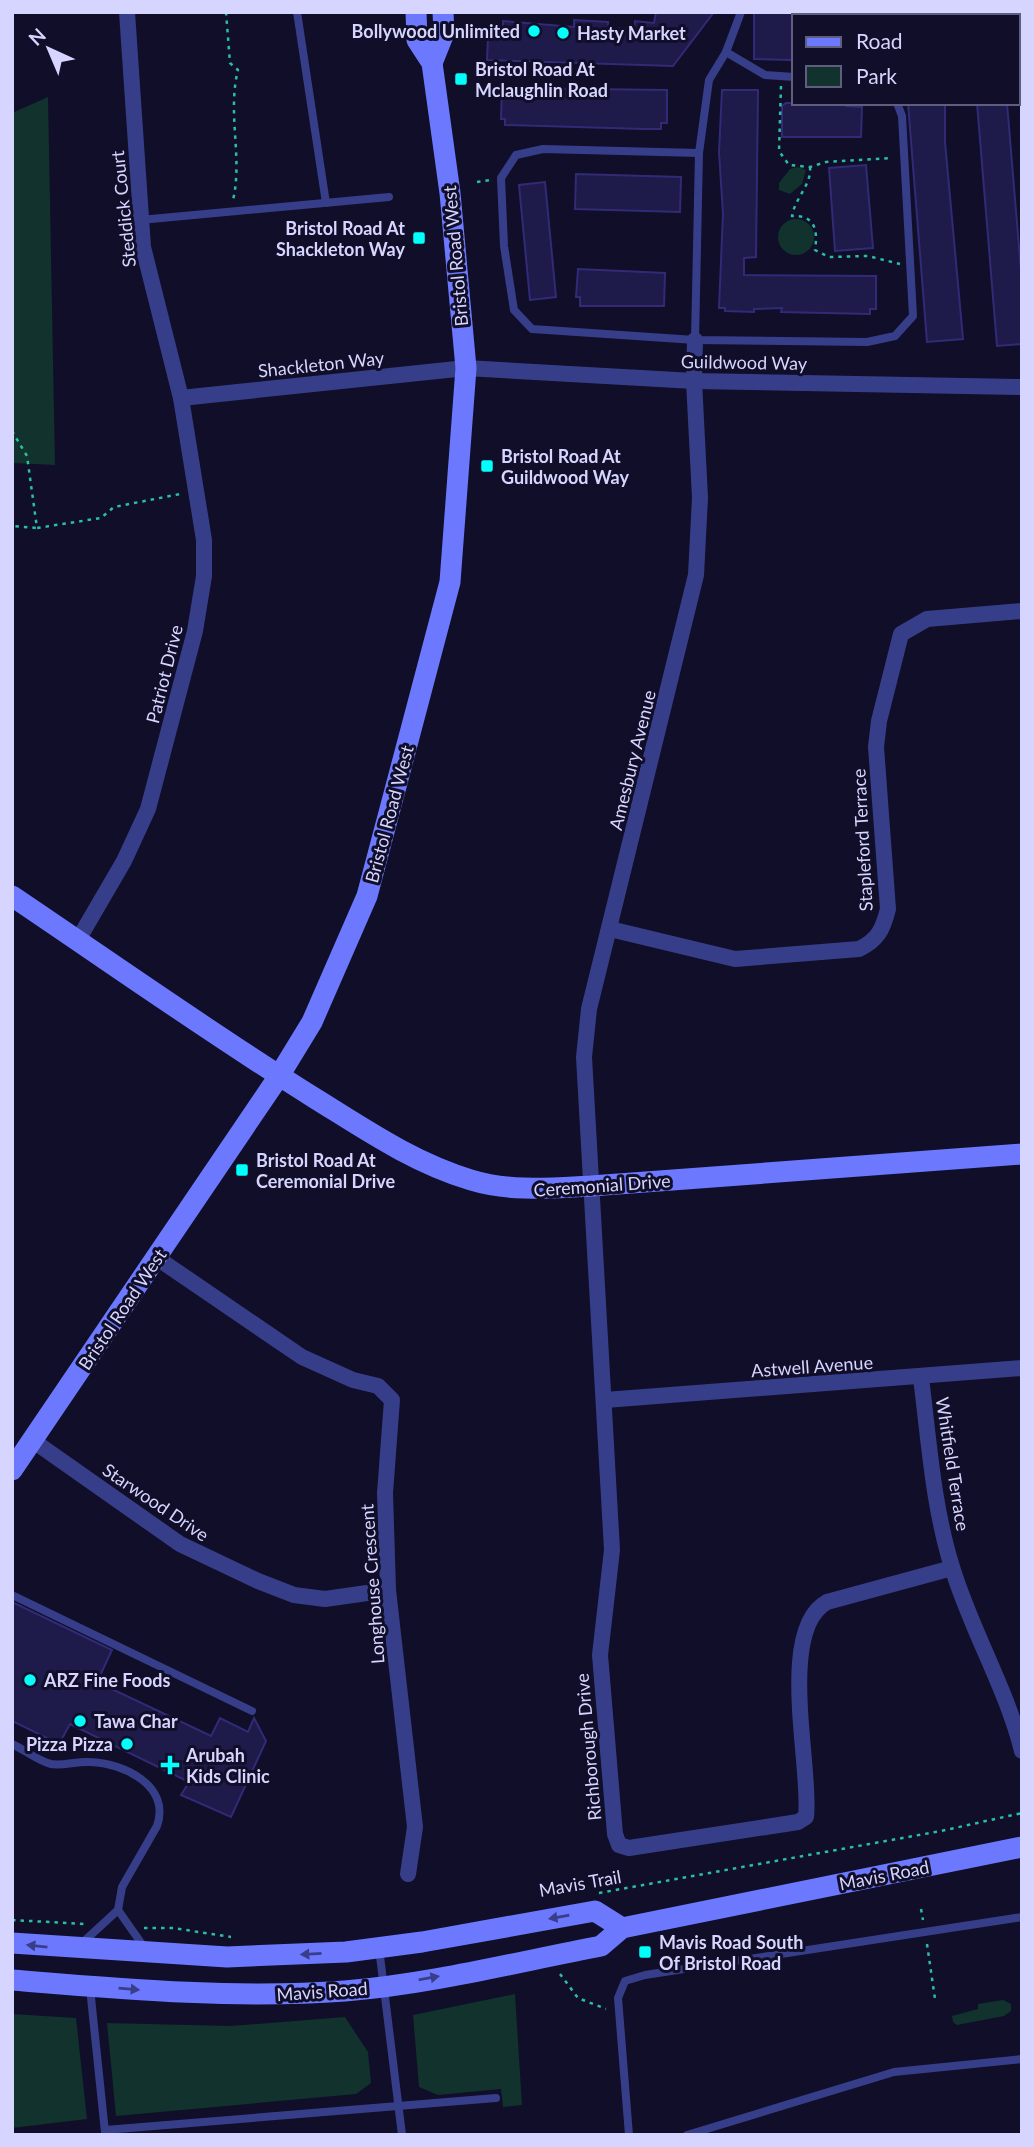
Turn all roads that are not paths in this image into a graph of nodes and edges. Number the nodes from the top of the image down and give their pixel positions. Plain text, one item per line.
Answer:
1 (127, 12) edge
2 (297, 12) edge
3 (416, 12) edge
4 (443, 12) edge
5 (741, 12) edge
6 (726, 52) junction
7 (432, 63) junction
8 (792, 77) edge
9 (898, 105) edge
10 (699, 153) junction
11 (389, 197) dead end
12 (326, 203) junction
13 (140, 220) junction
14 (695, 340) junction
15 (466, 368) junction
16 (694, 381) junction
17 (1022, 387) edge
18 (181, 398) junction
19 (1022, 611) edge
20 (12, 896) edge
21 (610, 929) junction
22 (78, 940) junction
23 (279, 1076) junction
24 (1022, 1154) edge
25 (592, 1186) junction
26 (157, 1258) junction
27 (1022, 1368) edge
28 (921, 1378) junction
29 (605, 1400) junction
30 (32, 1440) junction
31 (12, 1470) edge
32 (952, 1568) junction
33 (388, 1590) junction
34 (12, 1595) edge
35 (252, 1711) dead end
36 (12, 1744) edge
37 (1022, 1751) edge
38 (1022, 1847) edge
39 (408, 1874) dead end
40 (118, 1910) junction
41 (1022, 1917) edge
42 (622, 1928) junction
43 (12, 1943) edge
44 (379, 1948) junction
45 (74, 1949) junction
46 (149, 1953) junction
47 (12, 1980) edge
48 (89, 1986) junction
49 (382, 1986) junction
50 (1022, 2059) edge
51 (496, 2098) dead end
52 (399, 2107) junction
53 (105, 2132) edge
54 (402, 2135) edge
55 (629, 2135) edge
56 (687, 2135) edge

1 - 13 street, Steddick Court
2 - 12 lane
3 - 7 street, Bristol Road West
4 - 7 street, Bristol Road West
5 - 6 lane
6 - 8 lane
6 - 10 lane
7 - 15 street, Bristol Road West
9 - 14 lane
10 - 14 lane
10 - 14 lane
11 - 12 lane
12 - 13 lane
13 - 18 street, Steddick Court
14 - 16 street, Amesbury Avenue
15 - 16 street, Guildwood Way
15 - 18 street, Shackleton Way
15 - 23 street, Bristol Road West
16 - 17 street, Guildwood Way
16 - 21 street, Amesbury Avenue
18 - 22 street, Patriot Drive
19 - 21 street, Stapleford Terrace
20 - 22 street, Ceremonial Drive
21 - 25 street, Amesbury Avenue
22 - 23 street, Ceremonial Drive
23 - 25 street, Ceremonial Drive
23 - 26 street, Bristol Road West
24 - 25 street, Ceremonial Drive
25 - 29 street, Richborough Drive
26 - 30 street, Bristol Road West
26 - 33 street, Longhouse Crescent
27 - 28 street, Astwell Avenue
28 - 29 street, Astwell Avenue
28 - 32 street, Whitfield Terrace
29 - 32 street, Richborough Drive
30 - 31 street, Bristol Road West
30 - 33 street, Starwood Drive
32 - 37 street, Whitfield Terrace
33 - 39 street, Longhouse Crescent
34 - 35 lane
36 - 40 lane
38 - 42 street, Mavis Road
40 - 45 lane
40 - 46 lane
41 - 55 lane
42 -> 44 street
49 -> 42 street, Mavis Road
45 -> 43 street
44 -> 46 street
44 - 49 lane
45 - 46 street
47 - 48 street, Mavis Road
48 -> 49 street, Mavis Road
48 - 53 lane
49 - 52 lane
50 - 56 lane
51 - 52 lane
52 - 53 lane
52 - 54 lane

